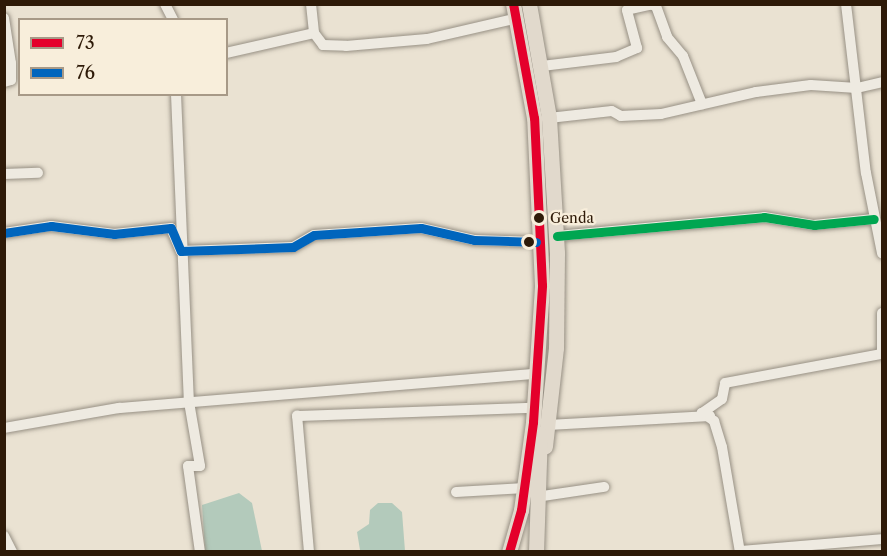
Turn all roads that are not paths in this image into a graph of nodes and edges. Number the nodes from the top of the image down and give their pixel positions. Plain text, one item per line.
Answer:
1 (165, 4) edge
2 (311, 4) edge
3 (513, 4) edge
4 (521, 4) edge
5 (529, 4) edge
6 (846, 4) edge
7 (649, 5) edge
8 (507, 12) edge
9 (4, 18) edge
10 (172, 18) edge
11 (314, 33) junction
12 (228, 53) edge
13 (15, 63) edge
14 (542, 66) junction
15 (882, 81) edge
16 (4, 82) edge
17 (858, 88) junction
18 (176, 96) edge
19 (702, 104) junction
20 (549, 118) junction
21 (38, 173) dead end
22 (4, 174) edge
23 (874, 219) junction
24 (4, 233) edge
25 (557, 236) junction
26 (536, 242) junction
27 (181, 251) junction
28 (882, 253) edge
29 (882, 313) edge
30 (882, 353) edge
31 (531, 374) junction
32 (295, 395) junction
33 (189, 402) junction
34 (528, 408) junction
35 (702, 413) junction
36 (297, 416) junction
37 (548, 425) junction
38 (4, 428) edge
39 (528, 458) junction
40 (604, 487) dead end
41 (532, 489) junction
42 (456, 492) dead end
43 (4, 536) edge
44 (882, 540) edge
45 (510, 549) edge
46 (740, 551) edge
47 (12, 552) edge
48 (200, 552) edge
49 (309, 552) edge
50 (536, 552) edge

1 - 10 street
2 - 11 street
3 - 39 highway
4 - 41 highway
5 - 14 highway
6 - 17 street
7 - 14 street
7 - 19 street
8 - 11 street
8 - 26 highway
9 - 13 street
11 - 12 street
13 - 16 street
14 - 20 highway
15 - 17 street
17 - 19 street
17 - 23 street
18 - 27 street
19 - 20 street
20 - 25 highway
21 - 22 street
23 - 25 street
23 - 28 street
24 - 27 street
25 - 37 highway
26 - 27 street
26 - 31 highway
27 - 33 street
29 - 30 street
30 - 35 street
31 - 32 street
31 - 34 highway
32 - 33 street
32 - 36 street
33 - 38 street
33 - 48 street
34 - 36 street
34 - 39 highway
35 - 37 street
35 - 46 street
36 - 49 street
37 - 41 highway
39 - 41 highway
40 - 41 street
41 - 42 street
41 - 45 highway
41 - 50 highway
43 - 47 street
44 - 46 street

